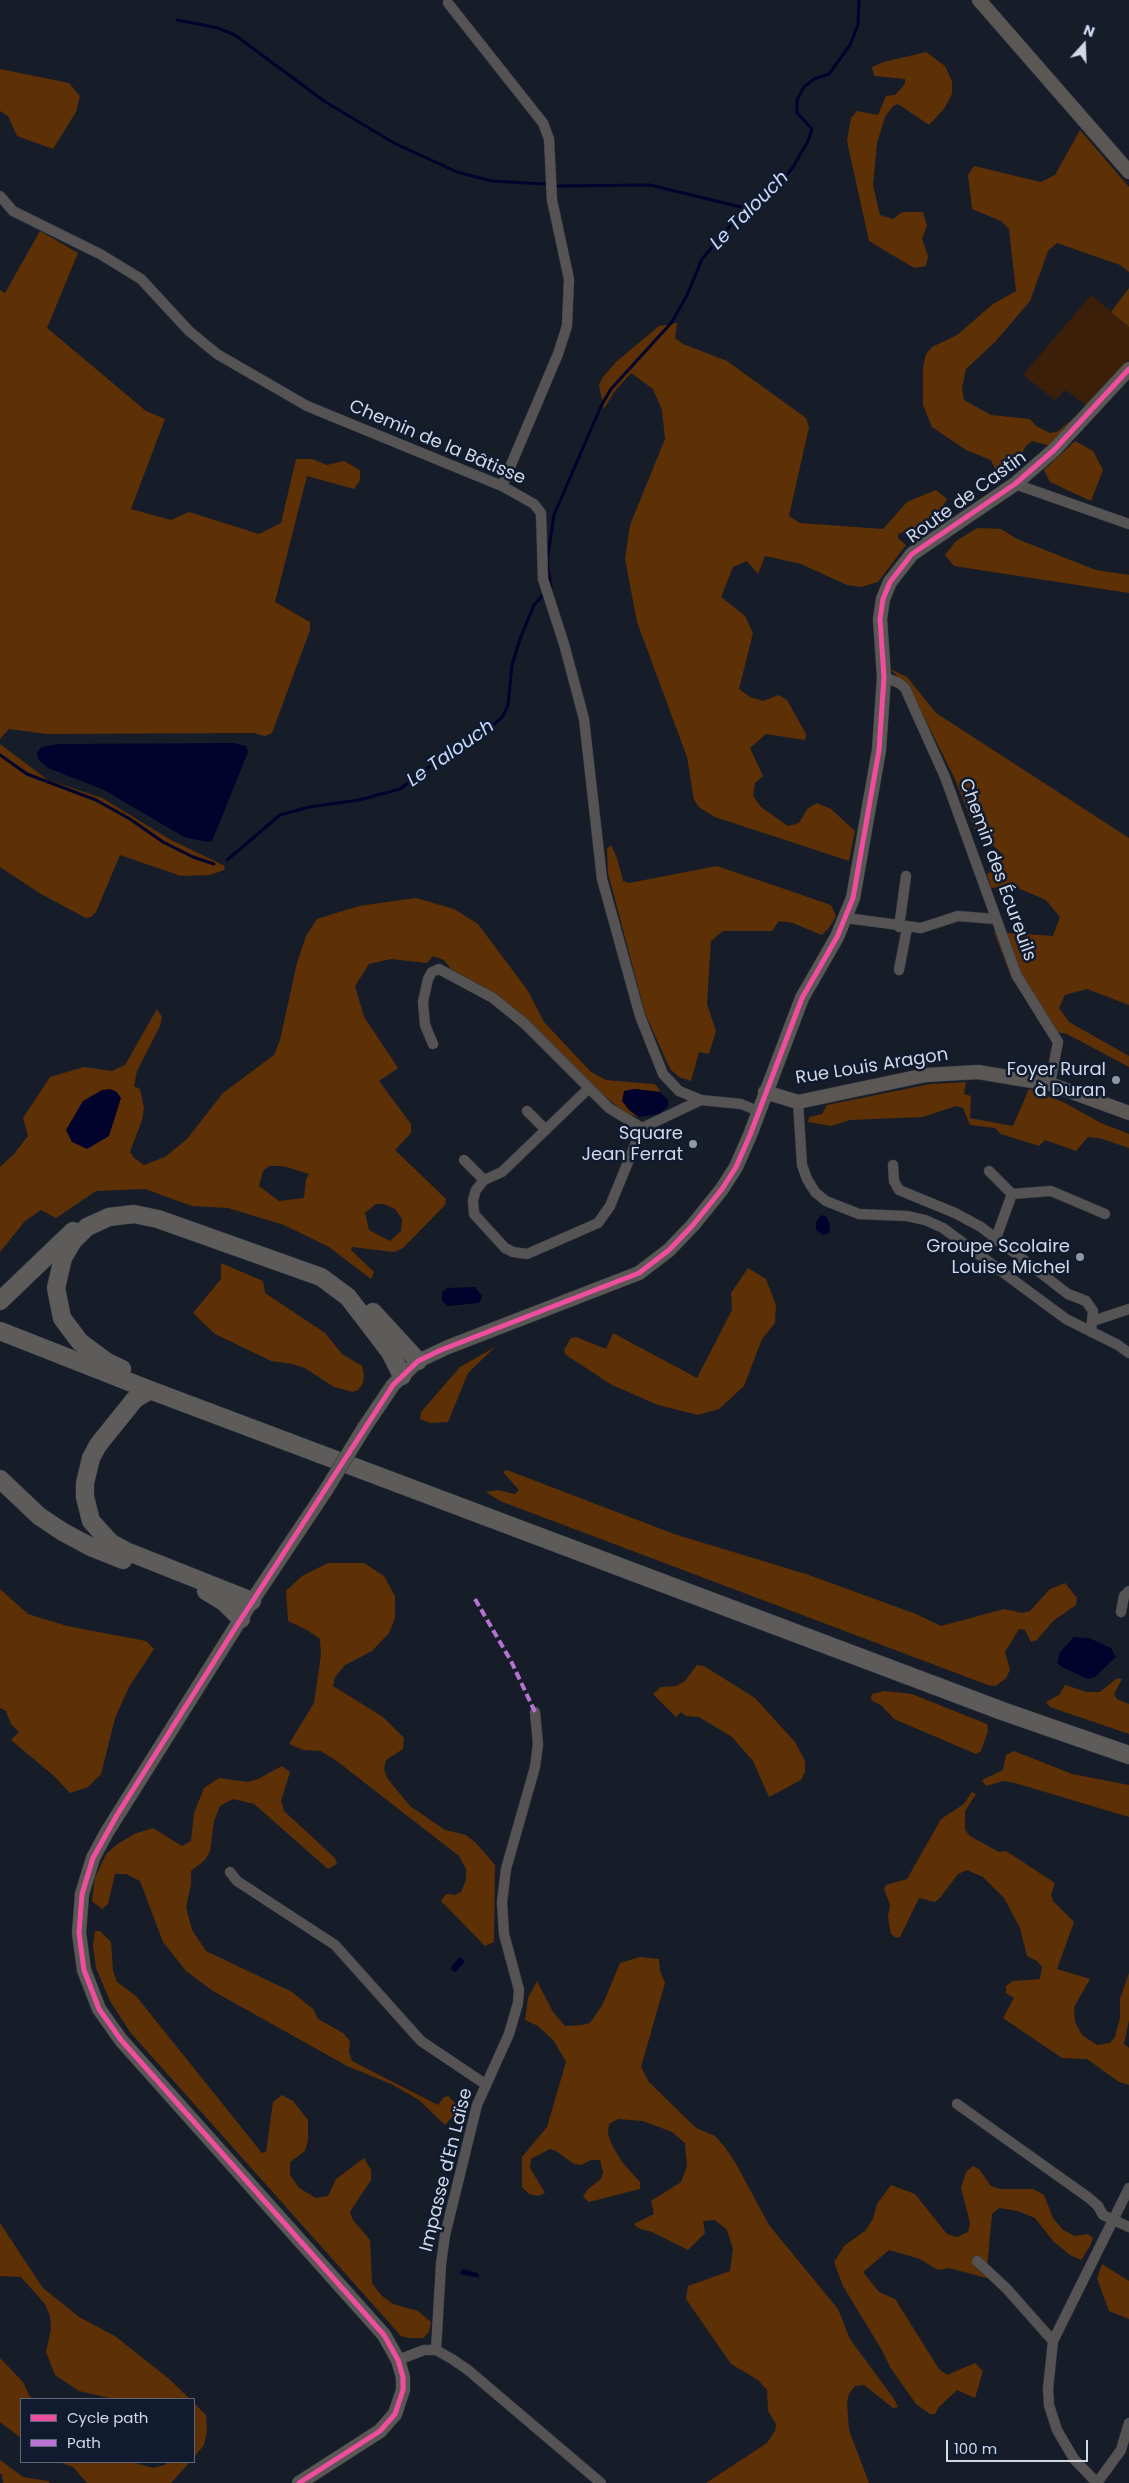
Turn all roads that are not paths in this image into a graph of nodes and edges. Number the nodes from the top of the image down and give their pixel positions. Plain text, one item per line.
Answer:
1 (979, 0) edge
2 (448, 3) dead end
3 (1129, 172) edge
4 (0, 196) edge
5 (1129, 369) edge
6 (1014, 484) junction
7 (502, 486) junction
8 (1129, 524) edge
9 (884, 677) junction
10 (906, 876) dead end
11 (846, 918) junction
12 (995, 919) junction
13 (903, 927) junction
14 (899, 970) dead end
15 (433, 1044) dead end
16 (1050, 1084) junction
17 (589, 1088) junction
18 (765, 1092) junction
19 (701, 1100) junction
20 (798, 1102) junction
21 (527, 1111) dead end
22 (758, 1111) junction
23 (1129, 1113) edge
24 (642, 1128) junction
25 (546, 1130) junction
26 (464, 1160) dead end
27 (893, 1165) dead end
28 (989, 1170) dead end
29 (484, 1180) junction
30 (1012, 1194) junction
31 (1105, 1214) dead end
32 (996, 1238) junction
33 (981, 1254) junction
34 (0, 1301) edge
35 (1129, 1308) edge
36 (1093, 1321) junction
37 (0, 1331) edge
38 (1091, 1332) junction
39 (1129, 1353) edge
40 (418, 1361) junction
41 (402, 1376) junction
42 (157, 1393) junction
43 (0, 1479) edge
44 (1129, 1591) edge
45 (252, 1602) junction
46 (1121, 1612) dead end
47 (241, 1620) junction
48 (535, 1712) dead end
49 (1129, 1755) edge
50 (230, 1872) dead end
51 (485, 2084) junction
52 (957, 2104) dead end
53 (1129, 2188) edge
54 (1112, 2221) junction
55 (1129, 2227) edge
56 (977, 2261) dead end
57 (1053, 2341) junction
58 (436, 2350) junction
59 (398, 2360) junction
60 (1129, 2423) edge
61 (299, 2483) edge
62 (601, 2483) edge
63 (1097, 2483) edge

1 - 3 street
2 - 7 street
4 - 7 street, Chemin de la Bâtisse
5 - 6 street, Route de Castin
6 - 8 street
6 - 9 street, Route de Castin
7 - 19 street, Chemin de la Bâtisse
9 - 11 street, Route de Castin
9 - 12 street, Chemin des Écureuils
10 - 13 street
11 - 13 street
11 - 18 street, Route de Castin
12 - 13 street
12 - 16 street, Chemin des Écureuils
13 - 14 street
15 - 17 street
16 - 20 street, Rue Louis Aragon
16 - 23 street, Rue Louis Aragon
17 - 24 street
17 - 25 street
18 - 20 street, Rue Louis Aragon
18 - 22 street, Route de Castin
19 - 22 street
19 - 24 street
20 - 33 street
21 - 25 street
22 - 40 street, Route de Castin
24 - 29 street
25 - 29 street
26 - 29 street
27 - 32 street
28 - 30 street
30 - 31 street
30 - 32 street
32 - 33 street
32 - 36 street
33 - 38 street
34 - 40 highway
35 - 36 street
36 - 38 street
37 - 42 highway
38 - 39 street
40 - 41 street, Route de Castin
41 - 42 highway
41 - 45 street, Route de Castin, bridge
42 - 45 highway
42 - 49 highway
43 - 47 highway
44 - 46 street
45 - 47 street, Route de Castin
47 - 59 street, Route de Castin
48 - 51 street, Impasse d'En Laïse
50 - 51 street
51 - 58 street, Impasse d'En Laïse
52 - 54 street
53 - 54 street
54 - 55 street
54 - 57 street
56 - 57 street
57 - 63 street
58 - 59 street
58 - 62 street
59 - 61 street, Route de Castin
60 - 63 street

